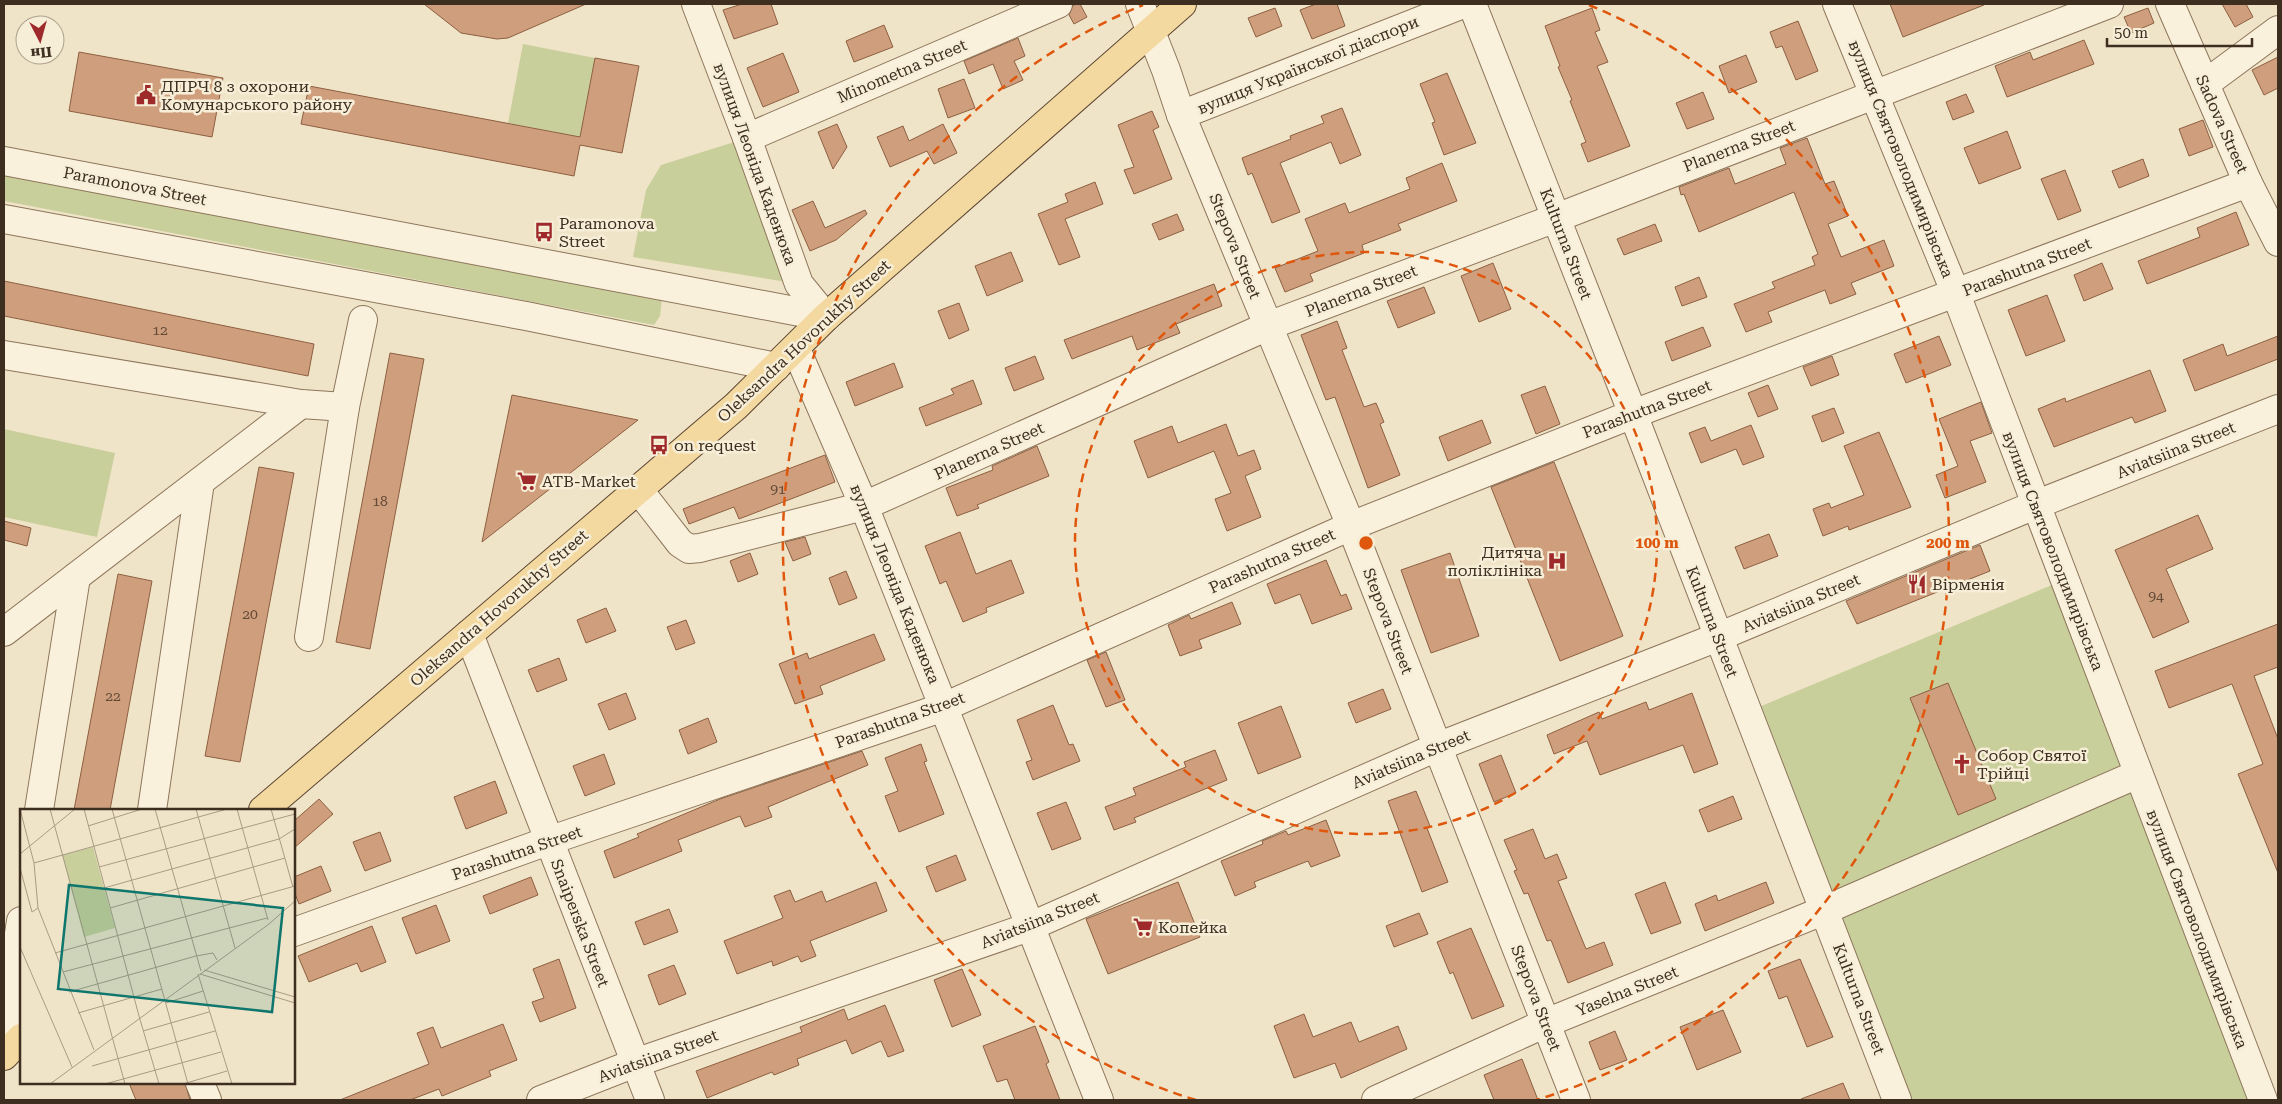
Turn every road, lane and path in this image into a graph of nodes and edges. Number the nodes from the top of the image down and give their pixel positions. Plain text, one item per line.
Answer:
1 (696, 4) edge
2 (1058, 4) edge
3 (1140, 4) edge
4 (1182, 4) edge
5 (1463, 4) edge
6 (1472, 4) edge
7 (1837, 4) edge
8 (2109, 4) edge
9 (2170, 4) edge
10 (2278, 30) edge
11 (1152, 31) junction
12 (2205, 84) junction
13 (1874, 93) junction
14 (1181, 115) junction
15 (747, 138) junction
16 (4, 161) edge
17 (2248, 183) junction
18 (1556, 218) junction
19 (4, 219) edge
20 (2278, 242) edge
21 (1956, 294) junction
22 (826, 317) junction
23 (363, 320) dead end
24 (1268, 326) junction
25 (4, 355) edge
26 (786, 358) junction
27 (301, 404) junction
28 (344, 407) junction
29 (2278, 409) edge
30 (1633, 414) junction
31 (200, 482) junction
32 (638, 488) junction
33 (2035, 505) junction
34 (864, 506) junction
35 (1351, 526) junction
36 (76, 577) junction
37 (4, 632) edge
38 (469, 634) junction
39 (310, 637) dead end
40 (1718, 637) junction
41 (944, 707) junction
42 (1437, 747) junction
43 (2138, 774) junction
44 (39, 809) edge
45 (152, 809) edge
46 (264, 809) edge
47 (548, 841) junction
48 (1824, 910) junction
49 (20, 927) edge
50 (1029, 928) junction
51 (295, 932) edge
52 (1546, 1024) junction
53 (4, 1031) edge
54 (20, 1039) edge
55 (4, 1056) edge
56 (636, 1063) junction
57 (200, 1084) edge
58 (207, 1100) edge
59 (541, 1100) edge
60 (650, 1100) edge
61 (1099, 1100) edge
62 (1376, 1100) edge
63 (1576, 1100) edge
64 (1897, 1100) edge
65 (2263, 1100) edge

1 - 15 street, вулиця Леоніда Каденюка
2 - 15 street, Minometna Street
3 - 11 street, Stepova Street
4 - 11 main road, Oleksandra Hovorukhy Street
5 - 14 street, вулиця Української діаспори
6 - 18 street, Kulturna Street
7 - 13 street, вулиця Святоволодимирівська
8 - 13 street, Planerna Street
9 - 12 street, Sadova Street
10 - 12 street
11 - 14 street, Stepova Street
11 - 22 main road, Oleksandra Hovorukhy Street
12 - 17 street, Sadova Street
13 - 18 street, Planerna Street
13 - 21 street, вулиця Святоволодимирівська
14 - 24 street, Stepova Street
15 - 22 street, вулиця Леоніда Каденюка
16 - 22 street, Paramonova Street
17 - 20 street, Sadova Street
17 - 21 street, Parashutna Street
18 - 24 street, Planerna Street
18 - 30 street, Kulturna Street
19 - 26 street
21 - 30 street, Parashutna Street
21 - 33 street, вулиця Святоволодимирівська
22 - 26 main road, Oleksandra Hovorukhy Street
23 - 28 street
24 - 34 street, Planerna Street
24 - 35 street, Stepova Street
25 - 27 street
26 - 32 main road, Oleksandra Hovorukhy Street
26 - 34 street, вулиця Леоніда Каденюка
27 - 28 street
27 - 31 street
28 - 39 street
29 - 33 street, Aviatsiina Street
30 - 35 street, Parashutna Street
30 - 40 street, Kulturna Street
31 - 36 street
31 - 45 street
32 - 34 street, Planerna Street
32 - 38 main road, Oleksandra Hovorukhy Street
33 - 40 street, Aviatsiina Street
33 - 43 street, вулиця Святоволодимирівська
34 - 41 street, вулиця Леоніда Каденюка
35 - 41 street, Parashutna Street
35 - 42 street, Stepova Street
36 - 37 street
36 - 44 street
38 - 46 main road, Oleksandra Hovorukhy Street
38 - 47 street, Snaiperska Street
40 - 42 street, Aviatsiina Street
40 - 48 street, Kulturna Street
41 - 47 street, Parashutna Street
41 - 50 street, вулиця Леоніда Каденюка
42 - 50 street, Aviatsiina Street
42 - 52 street, Stepova Street
43 - 48 street, Yaselna Street
43 - 65 street, вулиця Святоволодимирівська
47 - 51 street, Parashutna Street
47 - 56 street, Snaiperska Street
48 - 52 street, Yaselna Street
48 - 64 street, Kulturna Street
49 - 53 street
50 - 56 street, Aviatsiina Street
50 - 61 street, вулиця Леоніда Каденюка
52 - 62 street, Yaselna Street
52 - 63 street, Stepova Street
54 - 55 main road
56 - 59 street, Aviatsiina Street
56 - 60 street, Snaiperska Street
57 - 58 street

